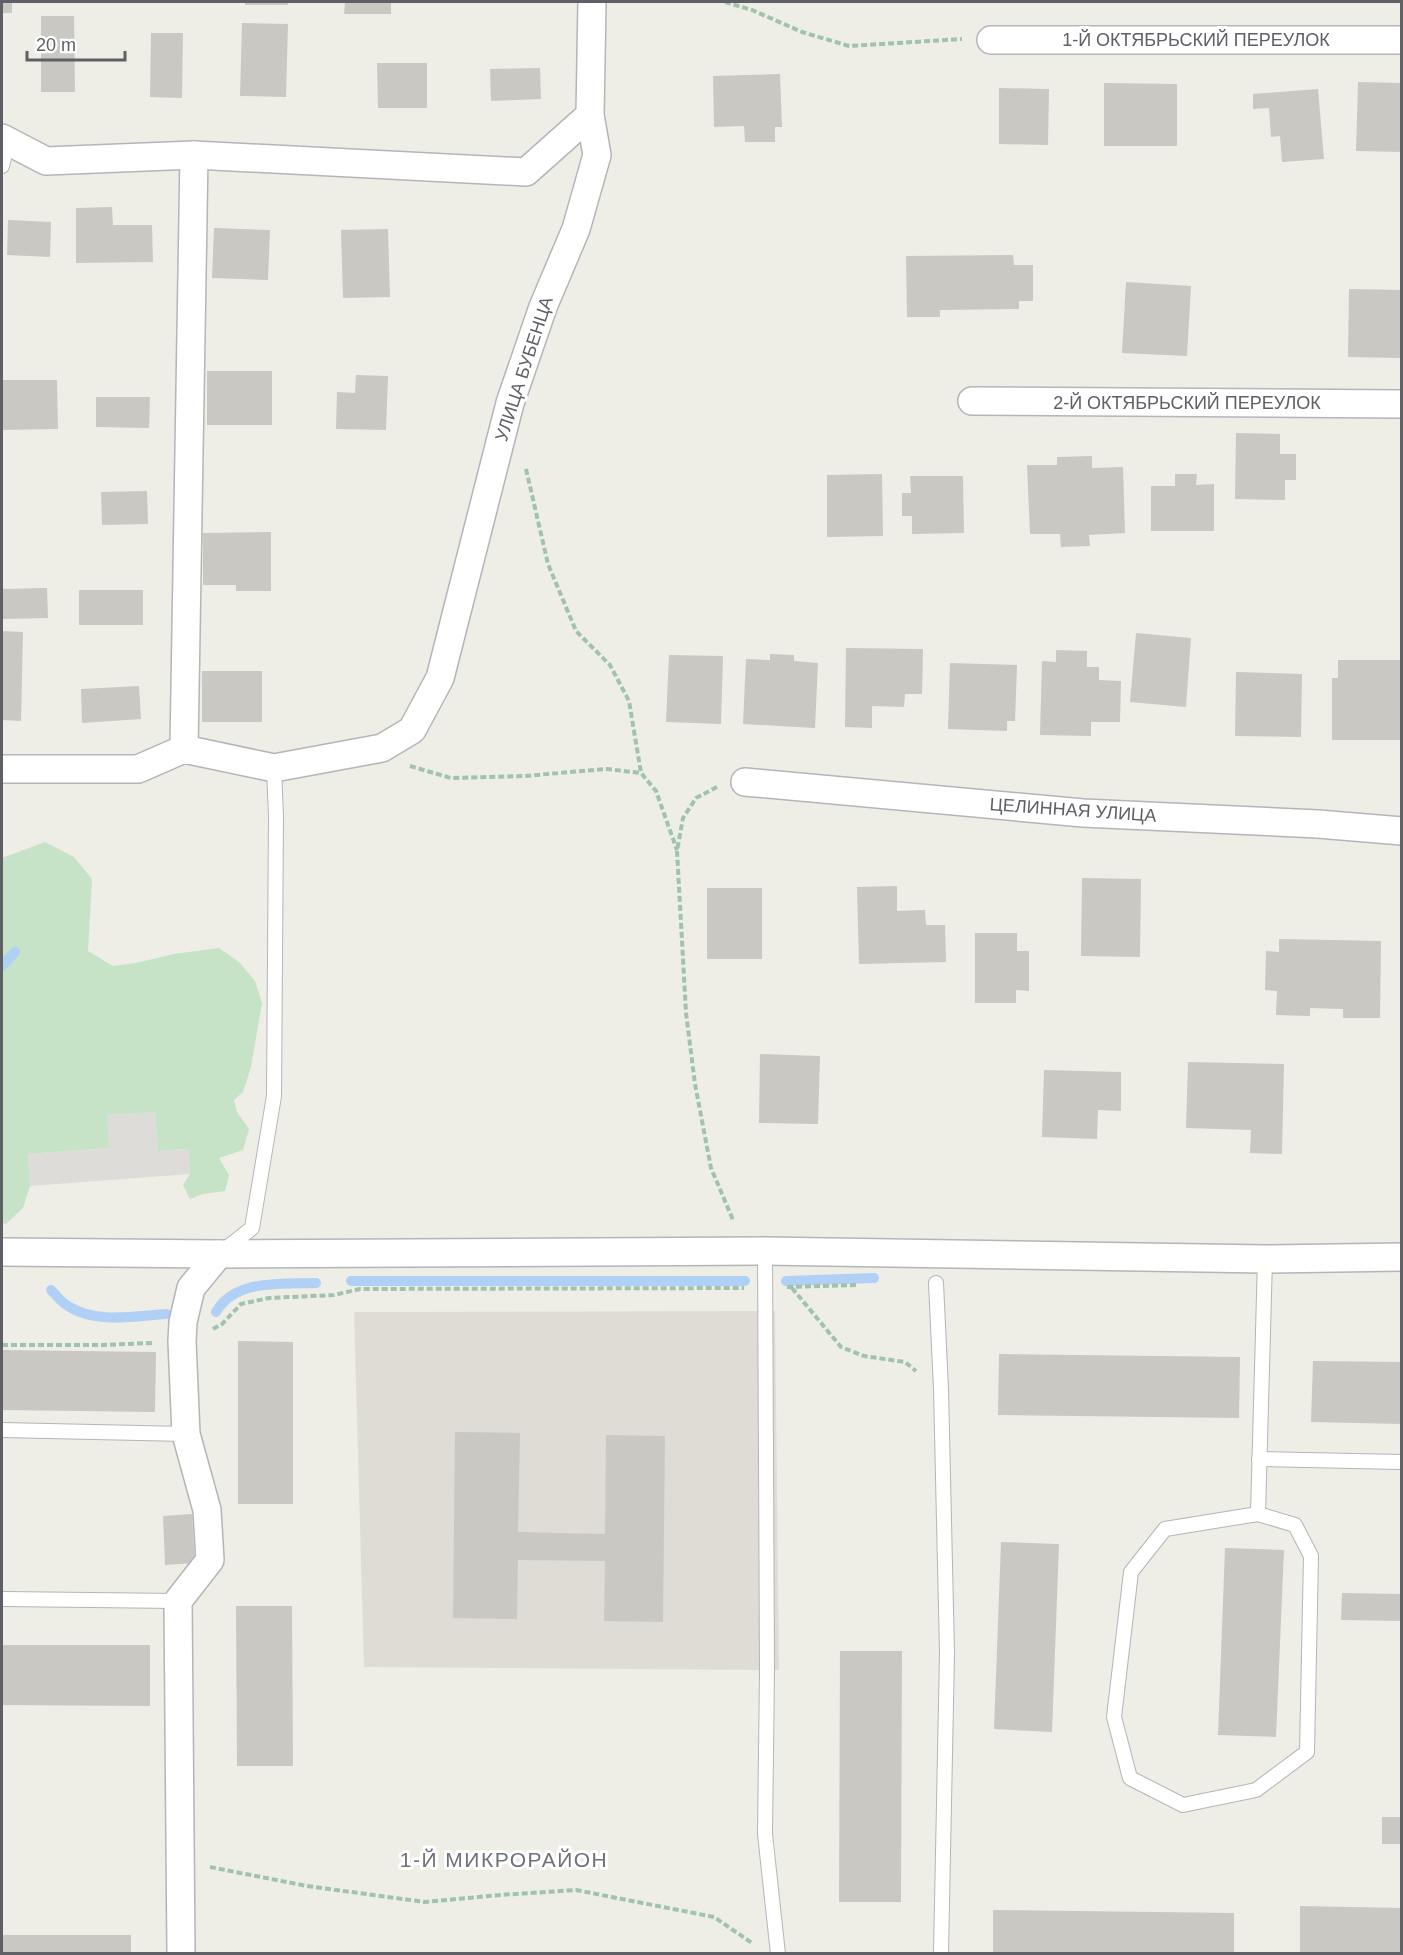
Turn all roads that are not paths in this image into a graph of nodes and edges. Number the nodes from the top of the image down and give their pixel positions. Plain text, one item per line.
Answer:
1 (592, 2) edge
2 (991, 39) road end
3 (1401, 40) edge
4 (590, 115) junction
5 (4, 149) edge
6 (194, 155) junction
7 (972, 401) dead end
8 (1401, 405) edge
9 (184, 749) junction
10 (274, 768) junction
11 (2, 769) edge
12 (745, 782) road end
13 (1401, 831) edge
14 (756, 1251) junction
15 (2, 1252) edge
16 (219, 1254) junction
17 (1401, 1257) edge
18 (1265, 1259) junction
19 (936, 1283) dead end
20 (2, 1430) edge
21 (186, 1434) junction
22 (1259, 1459) junction
23 (1401, 1462) edge
24 (1258, 1514) junction
25 (2, 1599) edge
26 (178, 1600) junction
27 (181, 1953) edge
28 (778, 1953) edge
29 (942, 1953) edge

1 - 4 street, УЛИЦА БУБЕНЦА
2 - 3 street, 1-Й ОКТЯБРЬСКИЙ ПЕРЕУЛОК
4 - 6 street
4 - 10 street, УЛИЦА БУБЕНЦА
5 - 6 street
6 - 9 street
7 - 8 street, 2-Й ОКТЯБРЬСКИЙ ПЕРЕУЛОК
9 - 10 street
9 - 11 street
10 - 16 lane
12 - 13 street, ЦЕЛИННАЯ УЛИЦА
14 - 16 street
14 - 18 street
14 - 28 lane
15 - 16 street
16 - 21 street
17 - 18 street
18 - 22 lane
19 - 29 lane
20 - 21 lane
21 - 26 street
22 - 23 lane
22 - 24 lane
24 - 24 lane
25 - 26 lane
26 - 27 street

